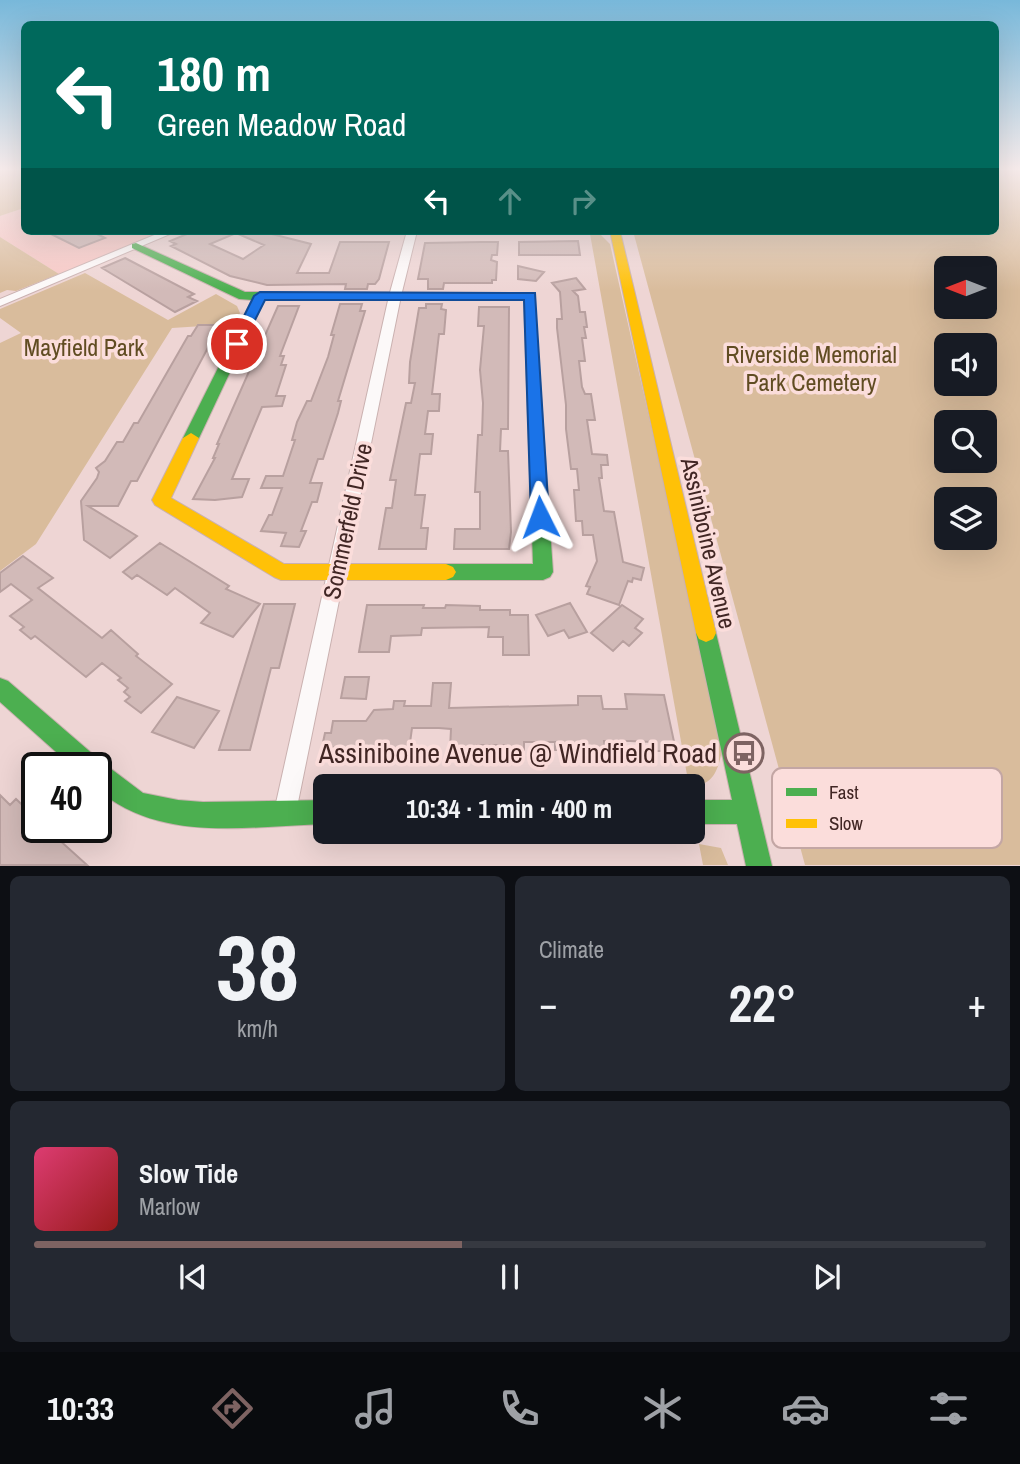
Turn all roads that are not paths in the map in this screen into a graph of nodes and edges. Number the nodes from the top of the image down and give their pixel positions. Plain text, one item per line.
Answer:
1 (162, 235) edge
2 (411, 235) edge
3 (616, 235) edge
4 (136, 246) junction
5 (260, 296) junction
6 (395, 296) junction
7 (0, 303) edge
8 (336, 572) junction
9 (0, 688) edge
10 (74, 752) edge
11 (112, 786) edge
12 (746, 811) junction
13 (285, 812) junction
14 (313, 812) edge
15 (705, 812) edge
16 (759, 866) edge

1 - 4 street
2 - 6 street, Sommerfeld Drive
3 - 12 street, Assiniboine Avenue
4 - 5 street
4 - 7 street
5 - 6 street
5 - 8 street
6 - 8 street, Sommerfeld Drive
6 - 8 street
8 - 13 street, Sommerfeld Drive
9 - 10 street
11 - 13 street
12 - 15 street
12 - 16 street, Assiniboine Avenue
13 - 14 street

